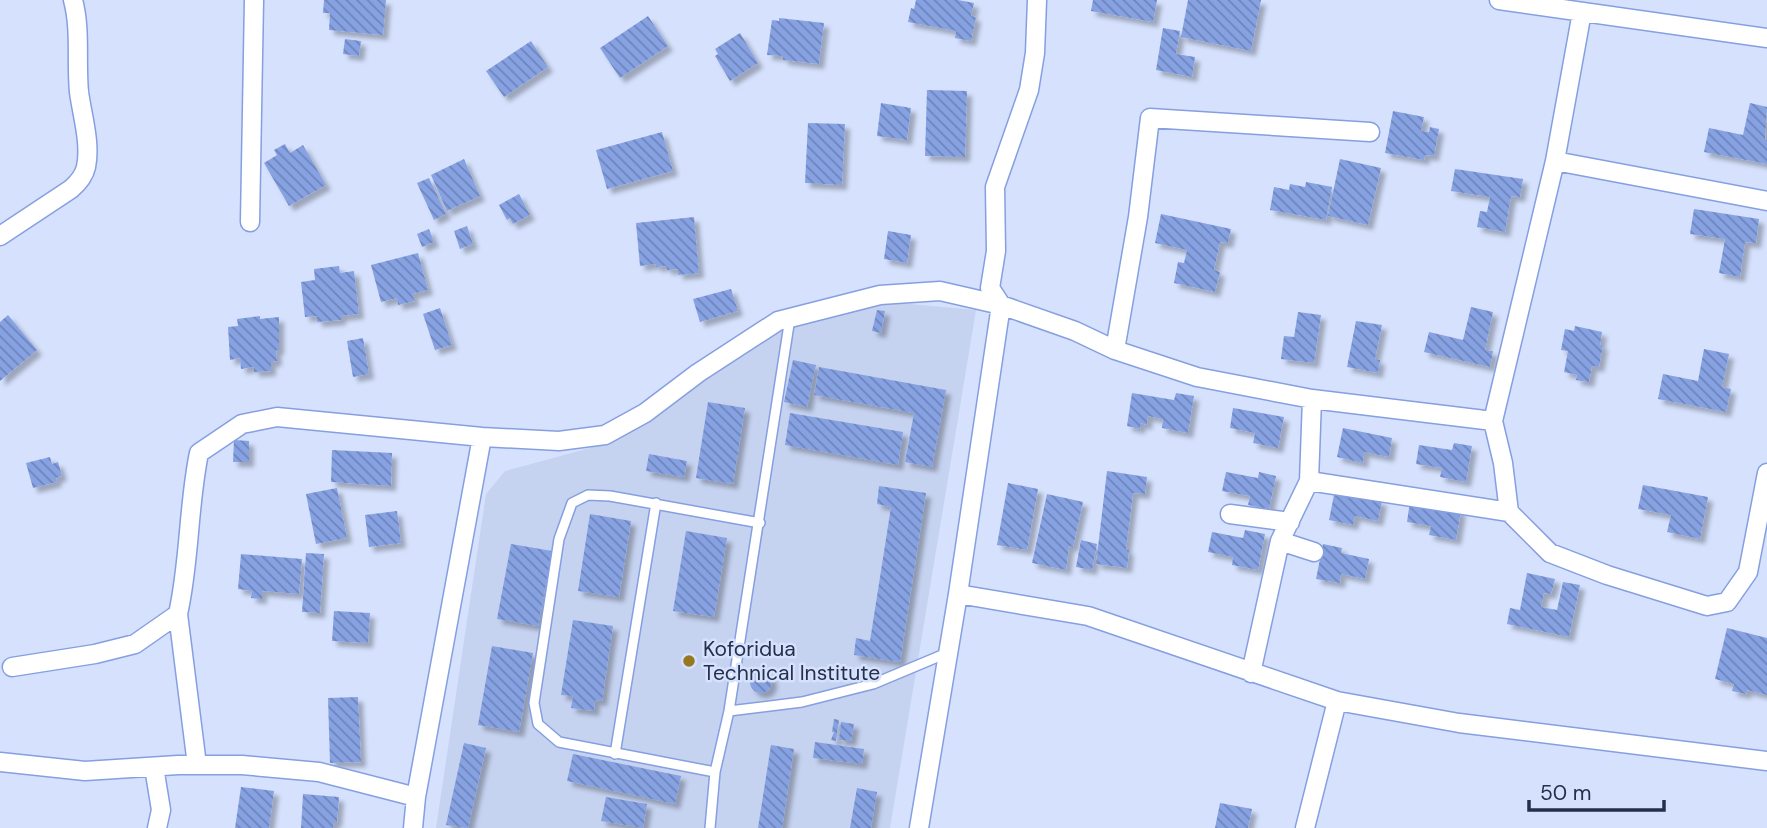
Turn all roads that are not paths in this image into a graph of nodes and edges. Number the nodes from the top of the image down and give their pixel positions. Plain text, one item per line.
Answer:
1 (73, 0) edge
2 (254, 0) edge
3 (1037, 0) edge
4 (1499, 0) edge
5 (1606, 7) edge
6 (1582, 12) junction
7 (1767, 38) edge
8 (1370, 132) dead end
9 (1555, 161) junction
10 (1767, 201) edge
11 (250, 222) dead end
12 (0, 236) edge
13 (1001, 305) junction
14 (790, 318) junction
15 (1115, 350) junction
16 (1312, 399) junction
17 (1493, 421) junction
18 (482, 437) junction
19 (1767, 473) edge
20 (1309, 481) junction
21 (656, 503) junction
22 (1509, 512) junction
23 (1230, 514) dead end
24 (1290, 522) junction
25 (760, 523) junction
26 (1280, 541) junction
27 (1314, 552) dead end
28 (958, 594) junction
29 (178, 614) junction
30 (949, 652) junction
31 (12, 667) dead end
32 (1251, 673) junction
33 (1337, 701) junction
34 (729, 711) junction
35 (615, 754) junction
36 (1767, 761) edge
37 (0, 762) edge
38 (198, 765) junction
39 (154, 767) junction
40 (715, 772) junction
41 (416, 797) junction
42 (157, 828) edge
43 (413, 828) edge
44 (710, 828) edge
45 (919, 828) edge
46 (1305, 828) edge

1 - 12 street
2 - 11 street
3 - 13 street
4 - 6 street
5 - 6 street
5 - 7 street
6 - 9 street
8 - 15 street
9 - 10 street
9 - 17 street
13 - 14 street
13 - 15 street
13 - 28 street
14 - 18 street
14 - 25 lane
15 - 16 street
16 - 17 street
16 - 20 street
17 - 22 street
18 - 29 street
18 - 41 street
19 - 22 street
20 - 22 street
20 - 24 street
21 - 25 lane
21 - 35 lane
21 - 35 lane
23 - 24 street
24 - 26 street
25 - 34 lane
26 - 27 street
26 - 32 street
28 - 30 street
28 - 32 street
29 - 31 street
29 - 38 street
30 - 34 lane
30 - 45 street
32 - 33 street
33 - 36 street
33 - 46 street
34 - 40 lane
35 - 40 lane
37 - 39 street
38 - 39 street
38 - 41 street
39 - 42 street
40 - 44 lane
41 - 43 street

